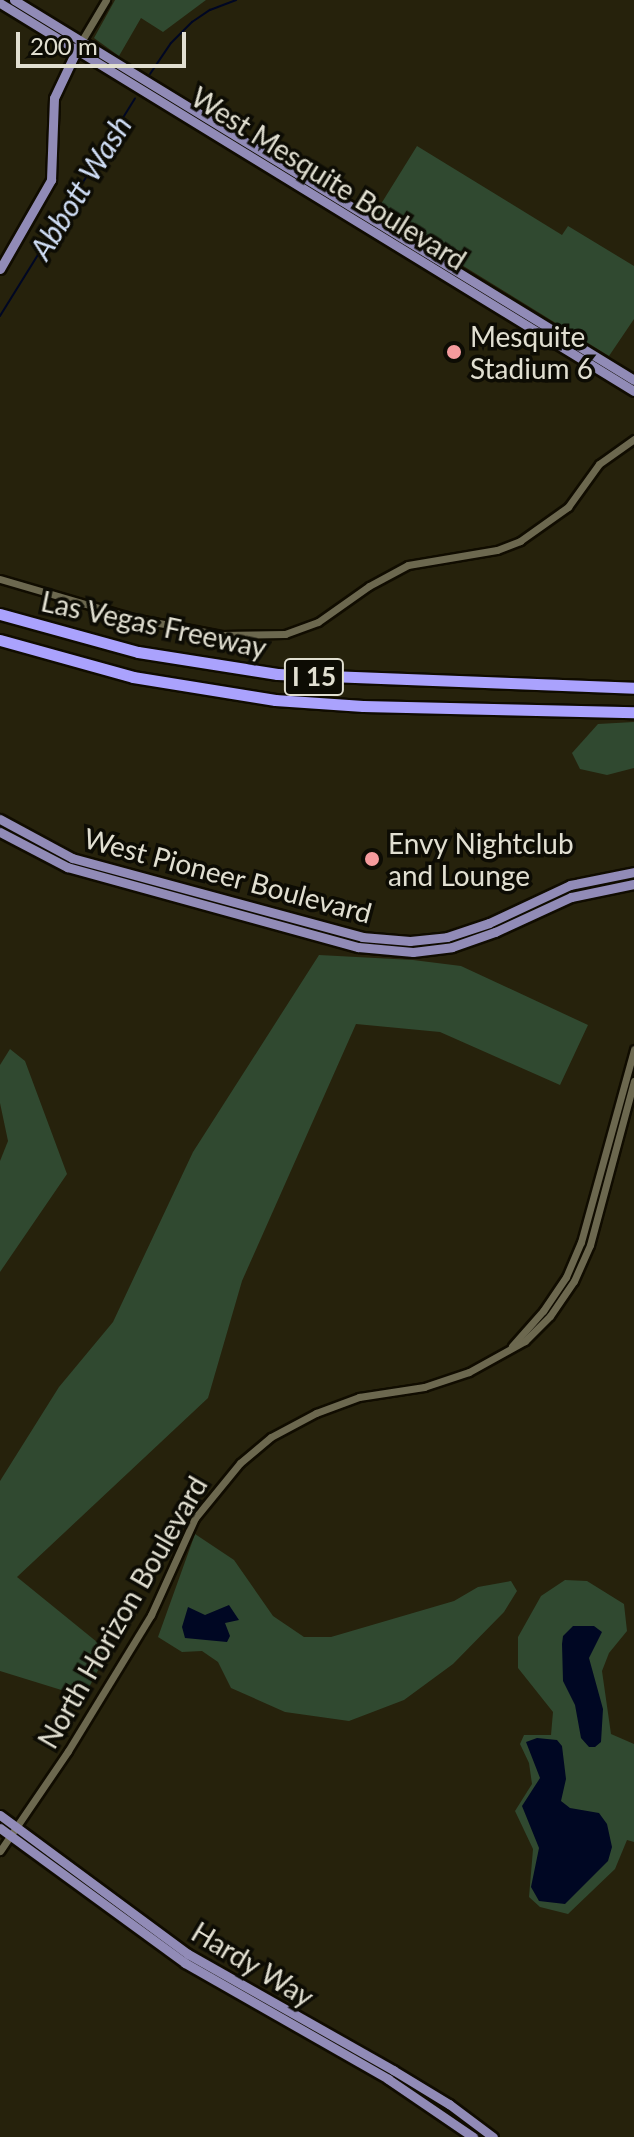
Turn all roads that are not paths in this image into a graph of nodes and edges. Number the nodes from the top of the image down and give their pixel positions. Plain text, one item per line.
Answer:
1 (14, 0) edge
2 (106, 0) edge
3 (0, 3) edge
4 (79, 46) junction
5 (227, 136) junction
6 (0, 269) edge
7 (634, 380) edge
8 (634, 391) edge
9 (634, 439) edge
10 (0, 579) edge
11 (0, 614) edge
12 (0, 640) edge
13 (634, 688) edge
14 (634, 712) edge
15 (0, 819) edge
16 (0, 832) edge
17 (634, 872) edge
18 (634, 884) edge
19 (634, 1049) edge
20 (634, 1081) edge
21 (512, 1346) junction
22 (0, 1815) edge
23 (6, 1832) edge
24 (0, 1851) edge
25 (473, 2137) edge
26 (493, 2137) edge

1 - 4 main road, West Mesquite Boulevard
2 - 4 street
3 - 4 main road, West Mesquite Boulevard
4 - 5 main road, West Mesquite Boulevard
4 - 6 main road
5 - 7 main road, West Mesquite Boulevard
5 - 8 main road, West Mesquite Boulevard
9 - 10 street
11 - 13 highway, Las Vegas Freeway / I 15
12 - 14 highway, Las Vegas Freeway / I 15
15 - 17 main road, West Pioneer Boulevard
16 - 18 main road, West Pioneer Boulevard
19 - 21 street, North Horizon Boulevard
20 - 21 street, North Horizon Boulevard
21 - 23 street, North Horizon Boulevard
22 - 23 main road, Hardy Way
23 - 24 street, North Horizon Boulevard
23 - 25 main road, Hardy Way
23 - 26 main road, Hardy Way

